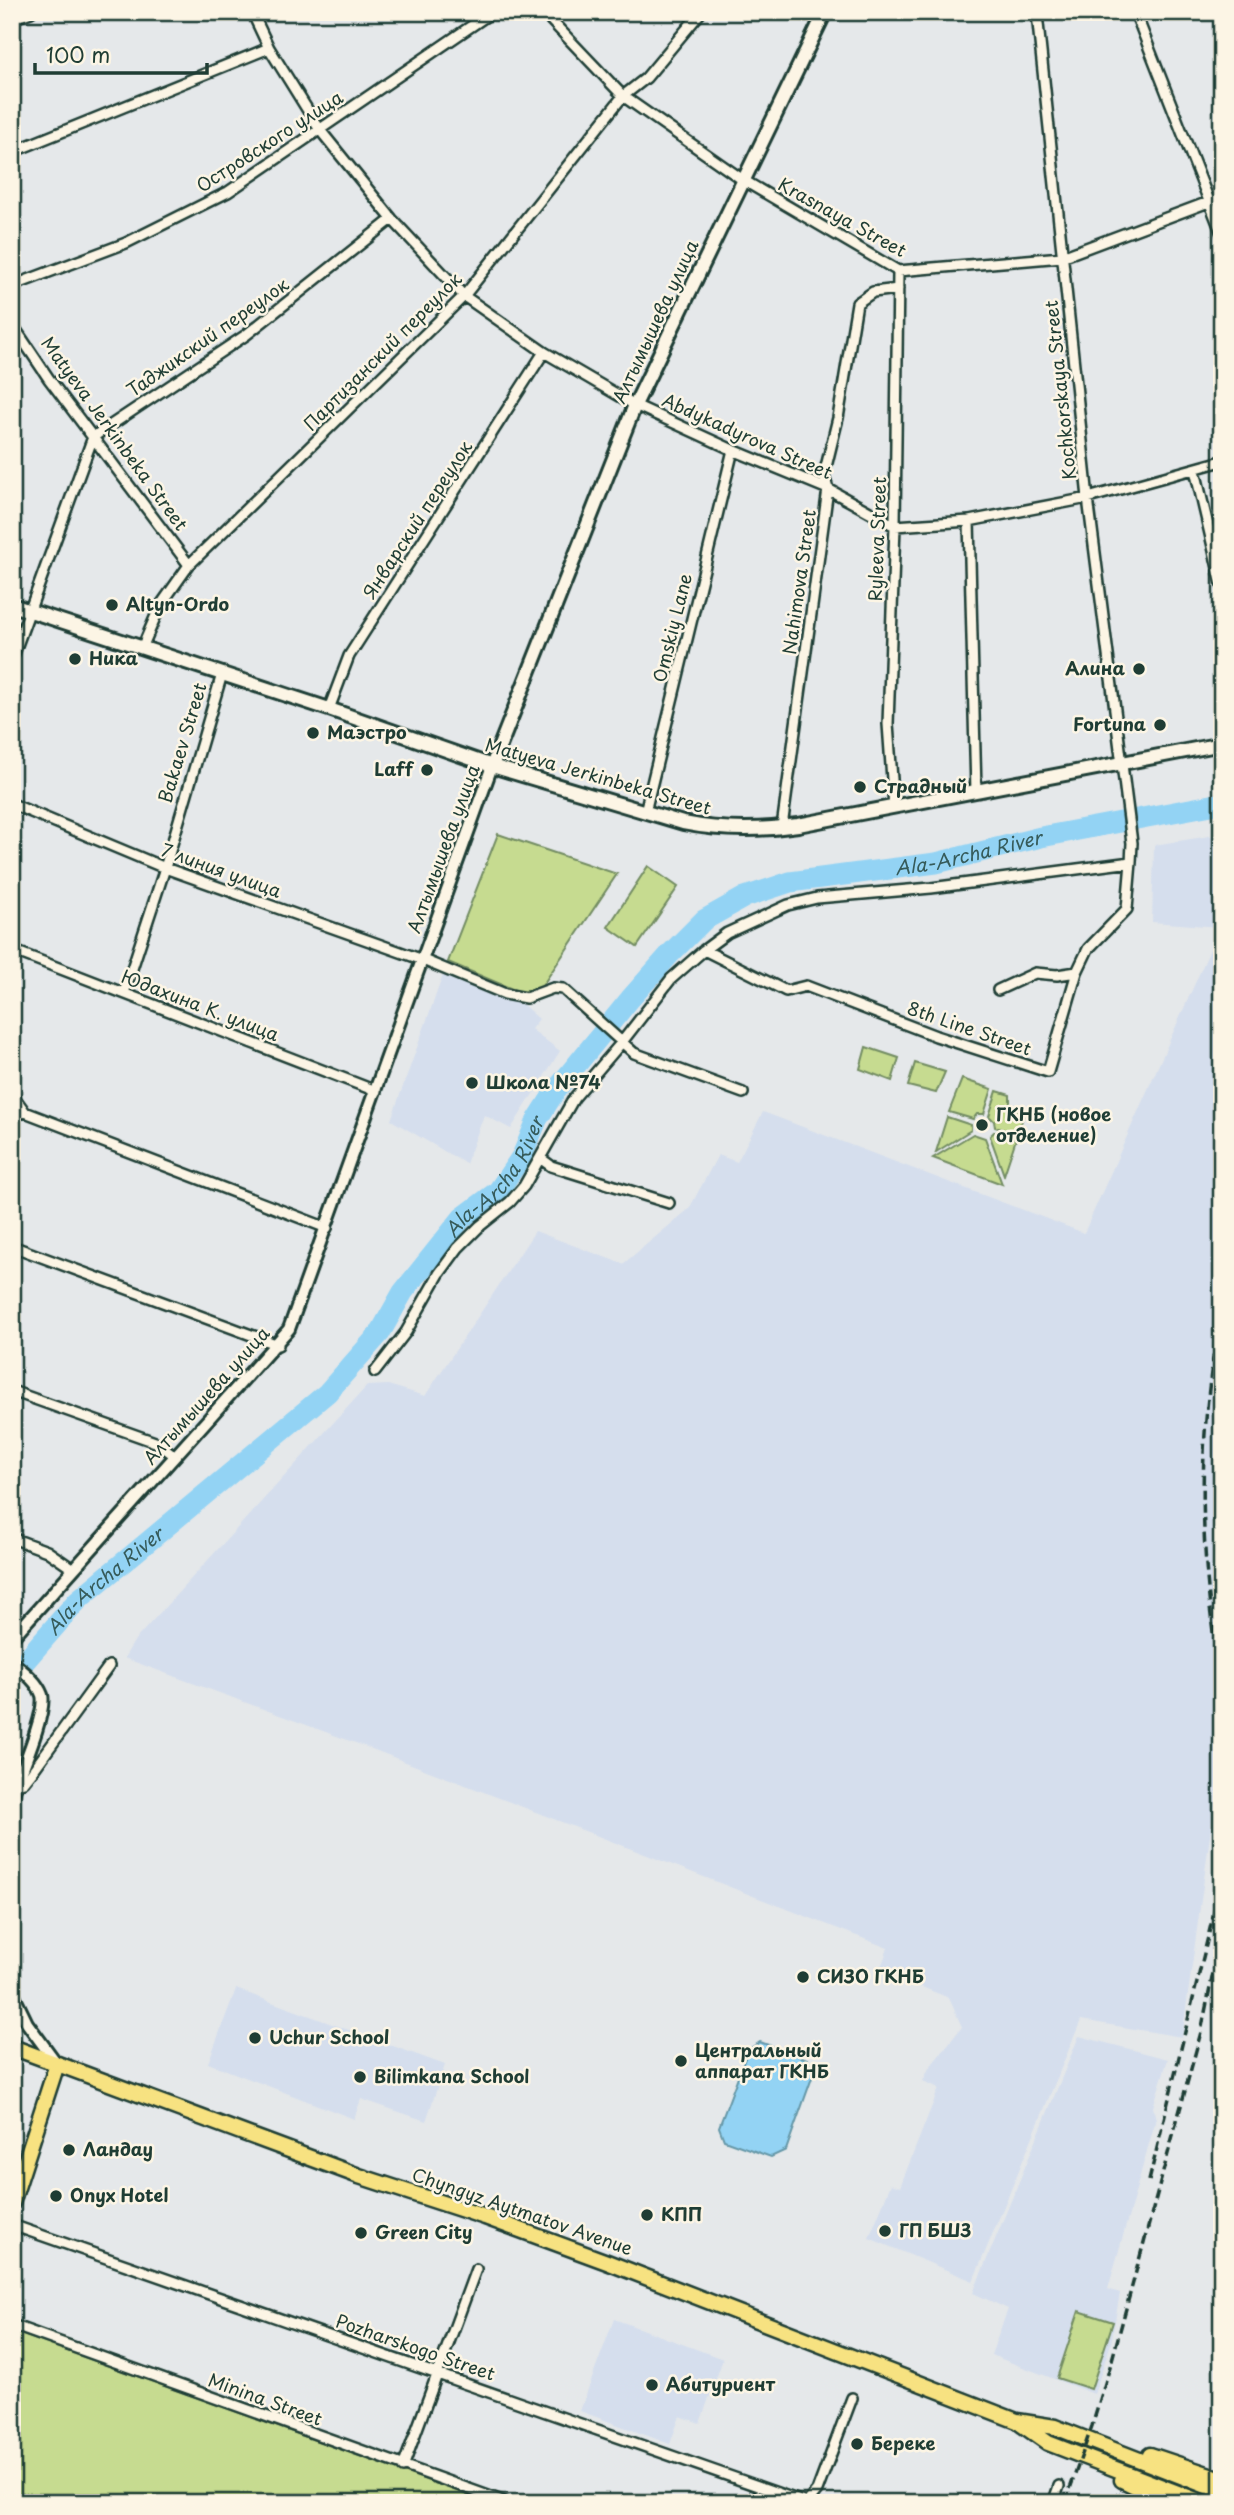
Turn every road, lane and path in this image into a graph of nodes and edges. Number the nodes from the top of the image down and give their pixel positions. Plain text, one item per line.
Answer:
1 (31, 12) edge
2 (252, 12) edge
3 (492, 12) edge
4 (544, 12) edge
5 (701, 12) edge
6 (825, 12) edge
7 (1135, 12) edge
8 (1035, 13) edge
9 (12, 19) edge
10 (269, 48) junction
11 (623, 96) junction
12 (320, 130) junction
13 (12, 152) edge
14 (743, 180) junction
15 (1222, 197) edge
16 (1210, 202) junction
17 (392, 219) junction
18 (1222, 234) edge
19 (1062, 257) junction
20 (898, 271) junction
21 (12, 286) edge
22 (898, 289) junction
23 (464, 296) junction
24 (12, 324) edge
25 (544, 352) junction
26 (635, 405) junction
27 (93, 437) junction
28 (733, 450) junction
29 (1222, 461) edge
30 (1195, 470) junction
31 (828, 489) junction
32 (1088, 498) junction
33 (969, 521) junction
34 (895, 526) junction
35 (189, 565) junction
36 (1222, 585) edge
37 (12, 606) edge
38 (28, 611) junction
39 (142, 648) junction
40 (12, 659) edge
41 (222, 674) junction
42 (329, 709) junction
43 (1222, 744) edge
44 (1121, 763) junction
45 (492, 766) junction
46 (976, 791) junction
47 (1127, 801) joint
48 (12, 804) edge
49 (894, 807) junction
50 (645, 812) junction
51 (782, 827) junction
52 (1131, 862) junction
53 (165, 868) junction
54 (12, 950) edge
55 (704, 950) junction
56 (423, 960) junction
57 (1077, 972) junction
58 (998, 990) dead end
59 (124, 993) junction
60 (621, 1040) junction
61 (376, 1091) junction
62 (743, 1093) dead end
63 (12, 1094) edge
64 (25, 1112) junction
65 (12, 1115) edge
66 (540, 1158) junction
67 (669, 1203) dead end
68 (327, 1227) junction
69 (12, 1246) edge
70 (278, 1345) junction
71 (375, 1372) dead end
72 (12, 1391) edge
73 (175, 1456) junction
74 (12, 1538) edge
75 (73, 1569) junction
76 (12, 1638) edge
77 (12, 1662) edge
78 (109, 1666) dead end
79 (17, 1784) junction
80 (12, 1797) edge
81 (12, 1992) edge
82 (12, 2047) edge
83 (57, 2064) junction
84 (16, 2181) edge
85 (12, 2203) edge
86 (12, 2225) edge
87 (476, 2269) dead end
88 (12, 2325) edge
89 (437, 2373) junction
90 (852, 2398) dead end
91 (1017, 2421) junction
92 (1104, 2446) junction
93 (1098, 2463) junction
94 (403, 2466) junction
95 (1222, 2479) edge
96 (1059, 2486) dead end
97 (1222, 2492) edge
98 (508, 2503) edge
99 (806, 2503) edge
100 (1053, 2503) edge
101 (1170, 2503) edge
102 (1204, 2503) edge

1 - 9 street
2 - 10 street, Abdykadyrova Street
3 - 12 street, Островского улица
4 - 11 street, Krasnaya Street
5 - 11 street, Партизанский переулок
6 - 14 main road, Алтымышева улица
7 - 16 street
8 - 19 street, Kochkorskaya Street
10 - 12 street, Abdykadyrova Street
10 - 13 street
11 - 14 street, Krasnaya Street
11 - 23 street, Партизанский переулок
12 - 17 street, Abdykadyrova Street
12 - 21 street, Островского улица
14 - 20 street, Krasnaya Street
14 - 26 main road, Алтымышева улица
15 - 16 street, Krasnaya Street
16 - 18 street
16 - 19 street, Krasnaya Street
17 - 23 street, Abdykadyrova Street
17 - 27 street, Таджикский переулок
19 - 20 street, Krasnaya Street
19 - 32 street, Kochkorskaya Street
20 - 22 street, Ryleeva Street
22 - 31 street, Nahimova Street
22 - 34 street, Ryleeva Street
23 - 25 street, Abdykadyrova Street
23 - 35 street, Партизанский переулок
24 - 27 street, Matyeva Jerkinbeka Street
25 - 26 street, Abdykadyrova Street
25 - 42 street, Январский переулок
26 - 28 street, Abdykadyrova Street
26 - 45 main road, Алтымышева улица
27 - 35 street, Matyeva Jerkinbeka Street
27 - 38 street
28 - 31 street, Abdykadyrova Street
28 - 50 street, Omskiy Lane
29 - 30 street
30 - 32 street
30 - 36 street
31 - 34 street, Abdykadyrova Street
31 - 51 street, Nahimova Street
32 - 33 street
32 - 44 street, Kochkorskaya Street
33 - 34 street
33 - 46 street
34 - 49 street, Ryleeva Street
35 - 39 street, Партизанский переулок
37 - 38 main road, Bakaev Street
38 - 39 main road, Bakaev Street
38 - 40 street
39 - 41 main road, Bakaev Street
41 - 42 main road, Matyeva Jerkinbeka Street
41 - 53 street, Bakaev Street
42 - 45 main road, Matyeva Jerkinbeka Street
43 - 44 main road, Matyeva Jerkinbeka Street
44 - 46 main road, Matyeva Jerkinbeka Street
44 - 47 street, Kochkorskaya Street
45 - 50 main road, Matyeva Jerkinbeka Street
45 - 56 street, Алтымышева улица
46 - 49 main road, Matyeva Jerkinbeka Street
47 - 52 street, 8th Line Street
48 - 53 street, 7 линия улица
49 - 51 main road, Matyeva Jerkinbeka Street
50 - 51 main road, Matyeva Jerkinbeka Street
52 - 55 street
52 - 57 street, 8th Line Street
53 - 56 street, 7 линия улица
53 - 59 street, Bakaev Street
54 - 59 street, Юдахина К. улица
55 - 57 street, 8th Line Street
55 - 60 street
56 - 60 street, 7 линия улица
56 - 61 street, Алтымышева улица
57 - 58 street
59 - 61 street, Юдахина К. улица
60 - 62 street
60 - 66 street
61 - 68 street, Алтымышева улица
63 - 64 street
64 - 65 street
64 - 68 street
66 - 67 street
66 - 71 street
68 - 70 street, Алтымышева улица
69 - 70 street
70 - 73 street, Алтымышева улица
72 - 73 street
73 - 75 street, Алтымышева улица
74 - 75 street
75 - 76 street, Алтымышева улица
77 - 79 street
78 - 79 street
79 - 80 street
81 - 83 street
82 - 83 main road, Chyngyz Aytmatov Avenue
83 - 84 main road
83 - 91 main road, Chyngyz Aytmatov Avenue
84 - 85 main road
86 - 89 street, Pozharskogo Street
87 - 89 street
88 - 94 street, Minina Street
89 - 94 street
89 - 99 street, Pozharskogo Street
90 - 99 street
91 - 92 main road, Chyngyz Aytmatov Avenue
91 - 93 main road, Chyngyz Aytmatov Avenue
92 - 95 main road
92 - 97 main road, Chyngyz Aytmatov Avenue
93 - 101 main road
93 - 102 main road, Chyngyz Aytmatov Avenue
94 - 98 street, Minina Street
96 - 100 street

